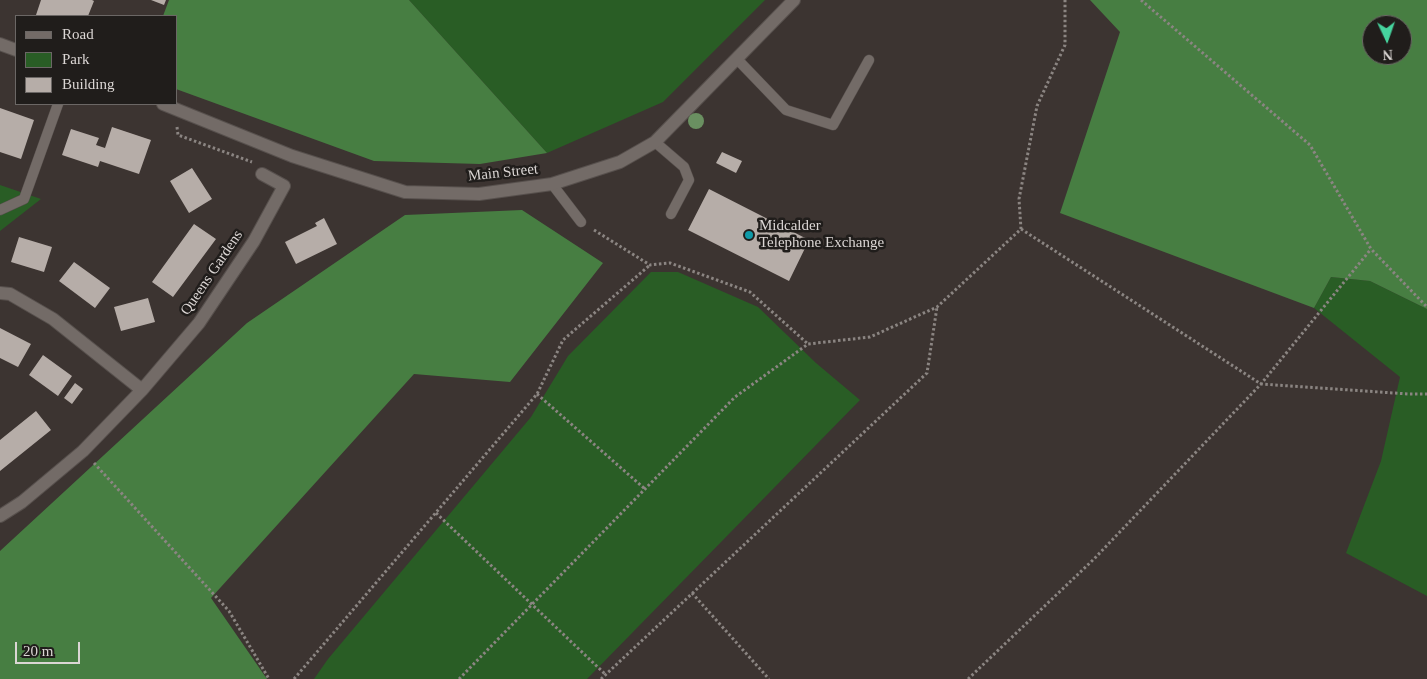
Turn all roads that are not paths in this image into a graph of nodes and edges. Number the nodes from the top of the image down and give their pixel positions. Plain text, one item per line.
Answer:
1 (794, 0) edge
2 (0, 44) edge
3 (15, 50) edge
4 (737, 59) junction
5 (869, 60) dead end
6 (58, 105) edge
7 (165, 105) edge
8 (655, 142) junction
9 (262, 174) road end
10 (552, 184) junction
11 (0, 210) edge
12 (671, 214) dead end
13 (581, 222) road end
14 (0, 293) edge
15 (142, 390) junction
16 (0, 516) edge

1 - 4 main road, Main Street
2 - 3 main road
4 - 5 lane
4 - 8 main road, Main Street
6 - 11 lane
7 - 10 main road, Main Street
8 - 10 main road, Main Street
8 - 12 lane
9 - 15 main road, Queens Gardens
10 - 13 lane
14 - 15 main road
15 - 16 main road, Queens Gardens

